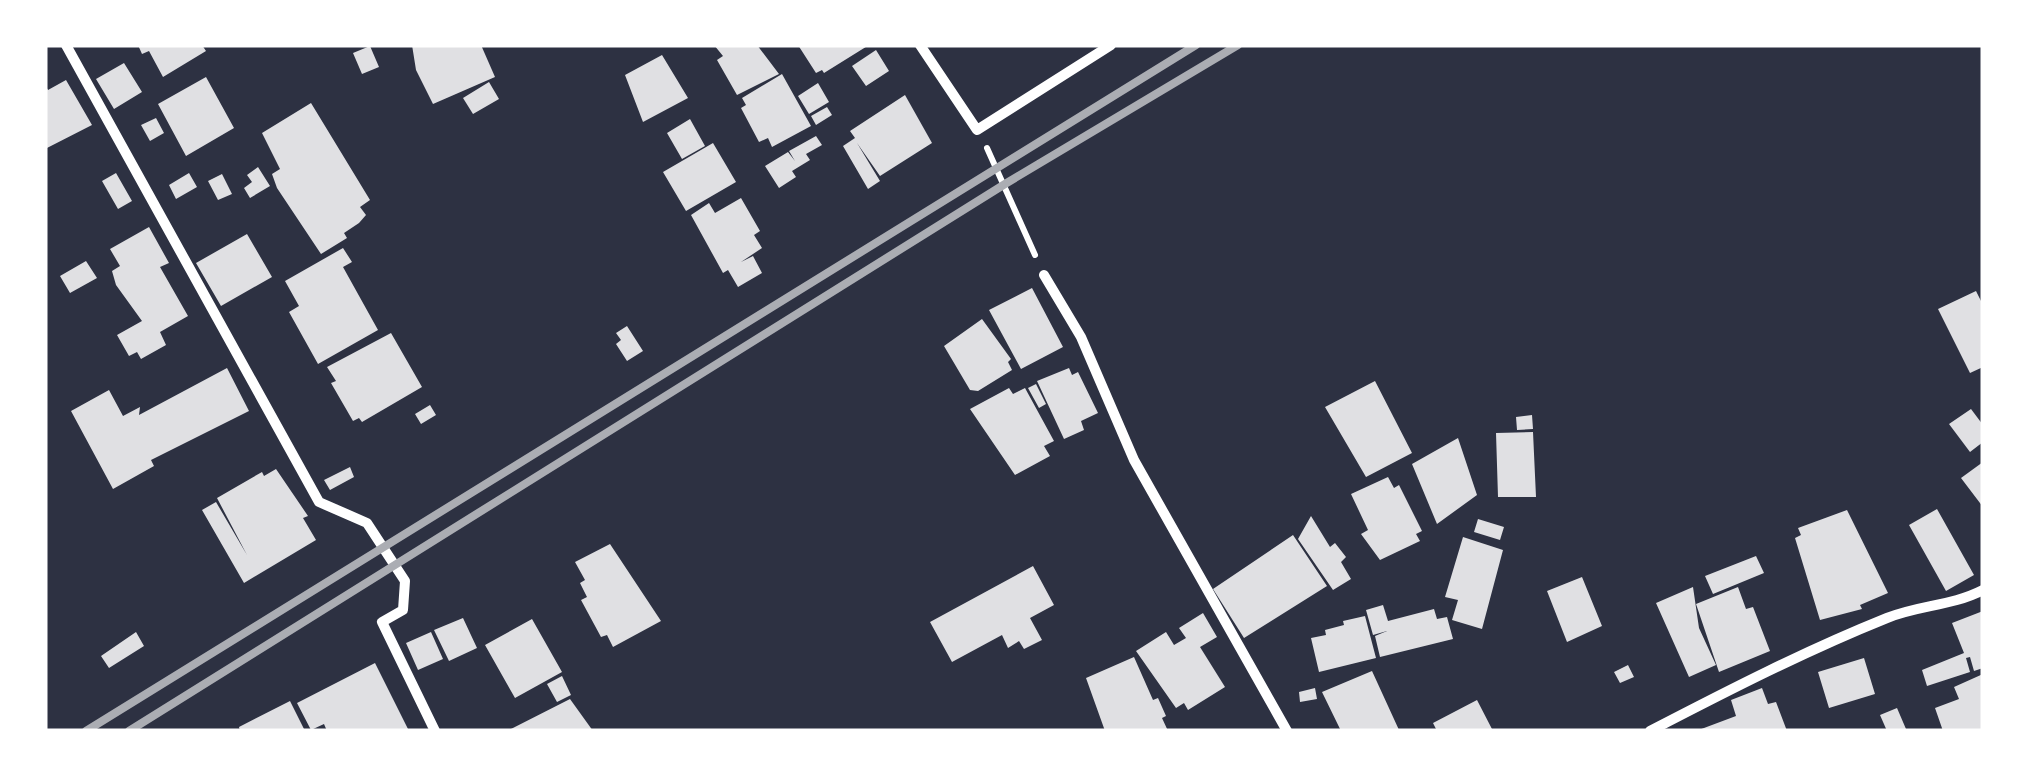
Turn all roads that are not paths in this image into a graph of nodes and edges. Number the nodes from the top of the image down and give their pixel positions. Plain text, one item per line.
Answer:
1 (66, 45) edge
2 (920, 45) edge
3 (1111, 45) edge
4 (1044, 275) road end
5 (1983, 590) edge
6 (435, 731) edge
7 (1287, 731) edge
8 (1650, 731) edge

1 - 6 street
2 - 3 street
4 - 7 street
5 - 8 street

